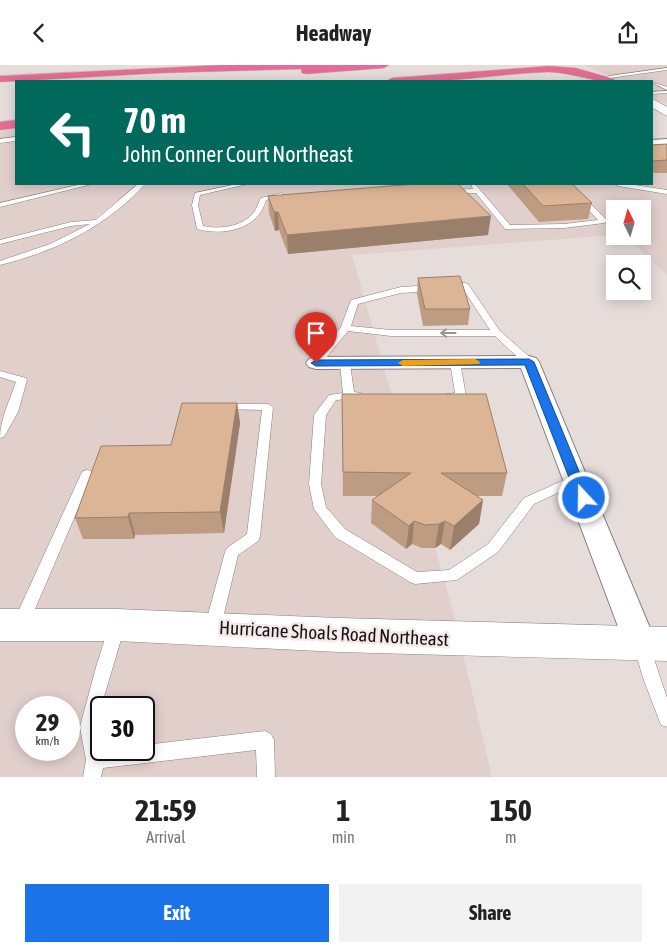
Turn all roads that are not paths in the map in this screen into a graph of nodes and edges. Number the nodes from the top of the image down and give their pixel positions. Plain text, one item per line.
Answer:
1 (324, 65) edge
2 (384, 65) edge
3 (489, 65) edge
4 (519, 65) edge
5 (667, 69) edge
6 (634, 74) junction
7 (667, 74) edge
8 (0, 79) edge
9 (388, 79) edge
10 (199, 80) edge
11 (317, 80) edge
12 (607, 80) edge
13 (608, 80) edge
14 (646, 80) edge
15 (653, 83) edge
16 (667, 90) edge
17 (653, 93) edge
18 (653, 103) edge
19 (667, 112) edge
20 (15, 124) edge
21 (0, 126) edge
22 (15, 139) edge
23 (0, 141) edge
24 (667, 142) edge
25 (653, 143) edge
26 (85, 185) edge
27 (141, 185) edge
28 (240, 185) edge
29 (473, 185) edge
30 (568, 185) edge
31 (624, 185) edge
32 (477, 191) junction
33 (443, 192) edge
34 (667, 192) edge
35 (292, 194) edge
36 (0, 205) edge
37 (101, 220) junction
38 (0, 242) edge
39 (0, 263) edge
40 (346, 328) junction
41 (497, 333) junction
42 (455, 362) junction
43 (529, 362) junction
44 (316, 363) joint
45 (345, 363) junction
46 (0, 374) edge
47 (349, 395) junction
48 (368, 395) edge
49 (433, 396) edge
50 (213, 407) edge
51 (0, 434) edge
52 (87, 474) dead end
53 (577, 479) junction
54 (10, 625) edge
55 (117, 625) junction
56 (213, 628) junction
57 (654, 645) edge
58 (667, 719) edge
59 (94, 769) edge
60 (266, 777) edge

1 - 8 highway
2 - 10 highway
3 - 11 highway
4 - 9 highway
5 - 6 lane
6 - 7 lane
6 - 13 lane
6 - 14 lane
9 - 12 highway
15 - 16 lane
16 - 17 lane
18 - 19 street
20 - 21 highway
22 - 23 lane
24 - 25 street
26 - 36 lane
27 - 37 lane
28 - 35 lane
29 - 32 lane
30 - 32 lane
31 - 34 lane
32 - 33 lane
37 - 38 lane
37 - 39 lane
41 -> 40 lane
40 - 41 lane
40 - 44 lane
41 - 43 lane
42 - 43 street
42 - 45 street
42 - 49 lane
43 - 53 street
44 - 45 street
45 - 47 lane
46 - 51 lane
47 - 48 lane
47 - 53 lane
50 - 56 lane
52 - 54 lane
53 - 57 street
54 - 55 street, Hurricane Shoals Road Northeast
55 - 56 street, Hurricane Shoals Road Northeast
55 - 59 lane
56 - 57 street, Hurricane Shoals Road Northeast
57 - 58 lane
59 - 60 lane

